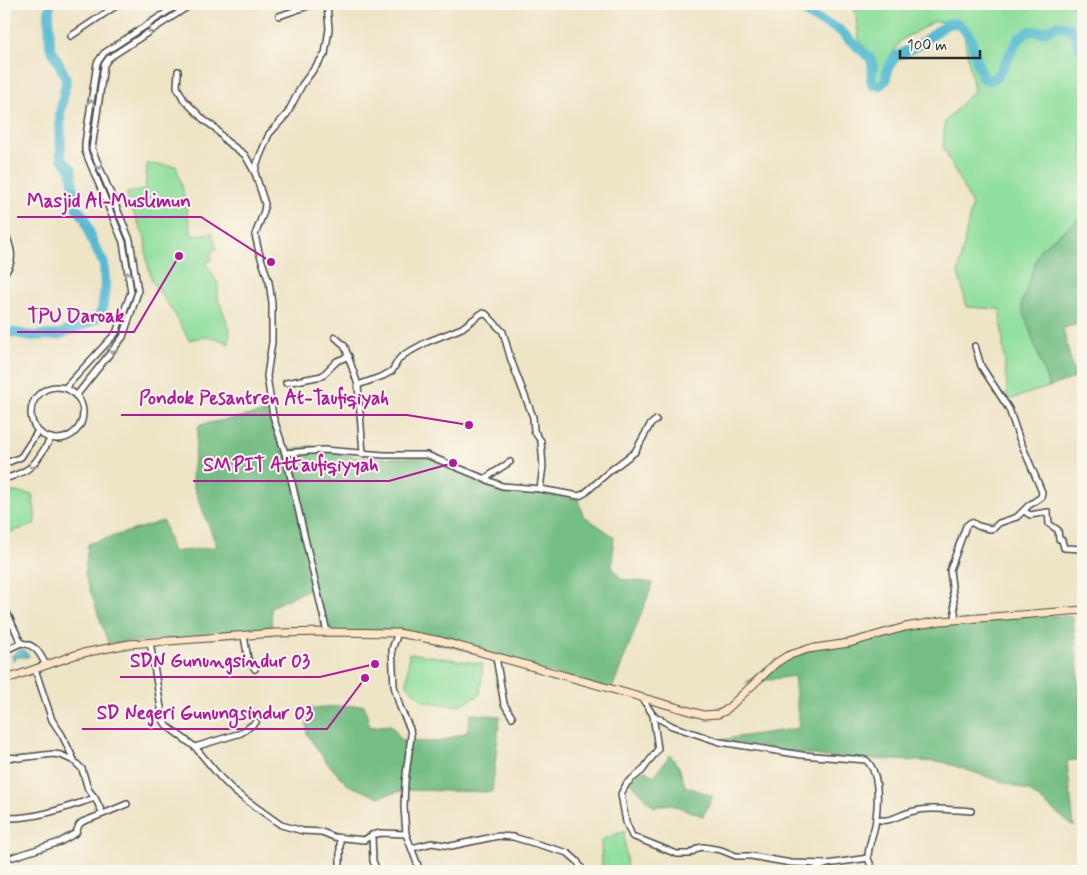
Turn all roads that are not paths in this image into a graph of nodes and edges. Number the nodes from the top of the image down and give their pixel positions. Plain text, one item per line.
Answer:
1 (110, 4) edge
2 (118, 4) edge
3 (179, 4) edge
4 (192, 4) edge
5 (314, 4) edge
6 (327, 4) edge
7 (109, 10) junction
8 (278, 16) dead end
9 (71, 36) dead end
10 (178, 70) dead end
11 (255, 173) junction
12 (4, 231) edge
13 (4, 273) edge
14 (335, 337) dead end
15 (974, 346) dead end
16 (348, 356) junction
17 (286, 383) dead end
18 (358, 386) junction
19 (65, 388) junction
20 (76, 396) junction
21 (656, 420) dead end
22 (38, 432) junction
23 (51, 438) junction
24 (285, 453) junction
25 (363, 454) junction
26 (510, 462) dead end
27 (4, 464) edge
28 (4, 479) edge
29 (484, 479) junction
30 (540, 489) junction
31 (1024, 511) junction
32 (1083, 549) edge
33 (4, 606) edge
34 (1083, 610) edge
35 (956, 620) junction
36 (327, 632) junction
37 (398, 633) junction
38 (244, 636) junction
39 (4, 640) edge
40 (21, 642) junction
41 (150, 642) junction
42 (8, 649) junction
43 (496, 657) junction
44 (4, 658) edge
45 (46, 665) junction
46 (35, 668) junction
47 (255, 669) dead end
48 (5, 677) edge
49 (641, 697) junction
50 (653, 715) junction
51 (512, 717) dead end
52 (256, 722) dead end
53 (195, 747) junction
54 (4, 757) edge
55 (74, 761) junction
56 (95, 798) junction
57 (127, 804) dead end
58 (971, 811) dead end
59 (104, 814) junction
60 (876, 819) junction
61 (4, 823) edge
62 (406, 834) junction
63 (372, 835) junction
64 (340, 838) junction
65 (412, 848) junction
66 (13, 858) dead end
67 (868, 858) junction
68 (827, 864) junction
69 (340, 871) edge
70 (377, 871) edge
71 (420, 871) edge
72 (582, 871) edge
73 (810, 871) edge
74 (874, 871) edge

1 - 7 street
2 - 7 street
19 -> 3 street
4 -> 20 street
5 - 8 street
6 - 11 street
7 - 9 street
10 - 11 street
11 - 24 street
12 - 13 street
14 - 16 street
15 - 31 street
16 - 17 street
16 - 18 street
18 - 25 street
18 - 30 street
19 - 20 street
19 - 22 street
20 - 23 street
21 - 30 street
22 - 23 street
22 - 27 street
23 -> 28 street
24 - 25 street
24 - 36 street
25 - 29 street
26 - 29 street
29 - 30 street
31 - 32 street
31 - 35 street
33 - 40 street
34 - 35 main road
35 - 49 main road
36 - 37 main road
36 - 38 main road
37 - 43 main road
37 - 62 street
38 - 41 main road
38 - 47 street
39 - 42 street
40 - 42 street
40 - 45 street
41 - 45 main road
41 - 53 street
42 - 44 street
43 - 49 main road
43 - 51 street
45 - 46 main road
46 - 48 main road
46 - 55 street
49 - 50 street
50 - 60 street
50 - 68 street
52 - 53 street
53 - 64 street
54 - 55 street
55 - 56 street
56 - 59 street
56 - 61 street
57 - 59 street
58 - 60 street
59 - 66 street
60 - 67 street
62 - 63 street
62 - 65 street
63 - 64 street
63 - 70 street
64 - 69 street
65 - 71 street
65 - 72 street
67 - 68 street
67 - 74 street
68 - 73 street

